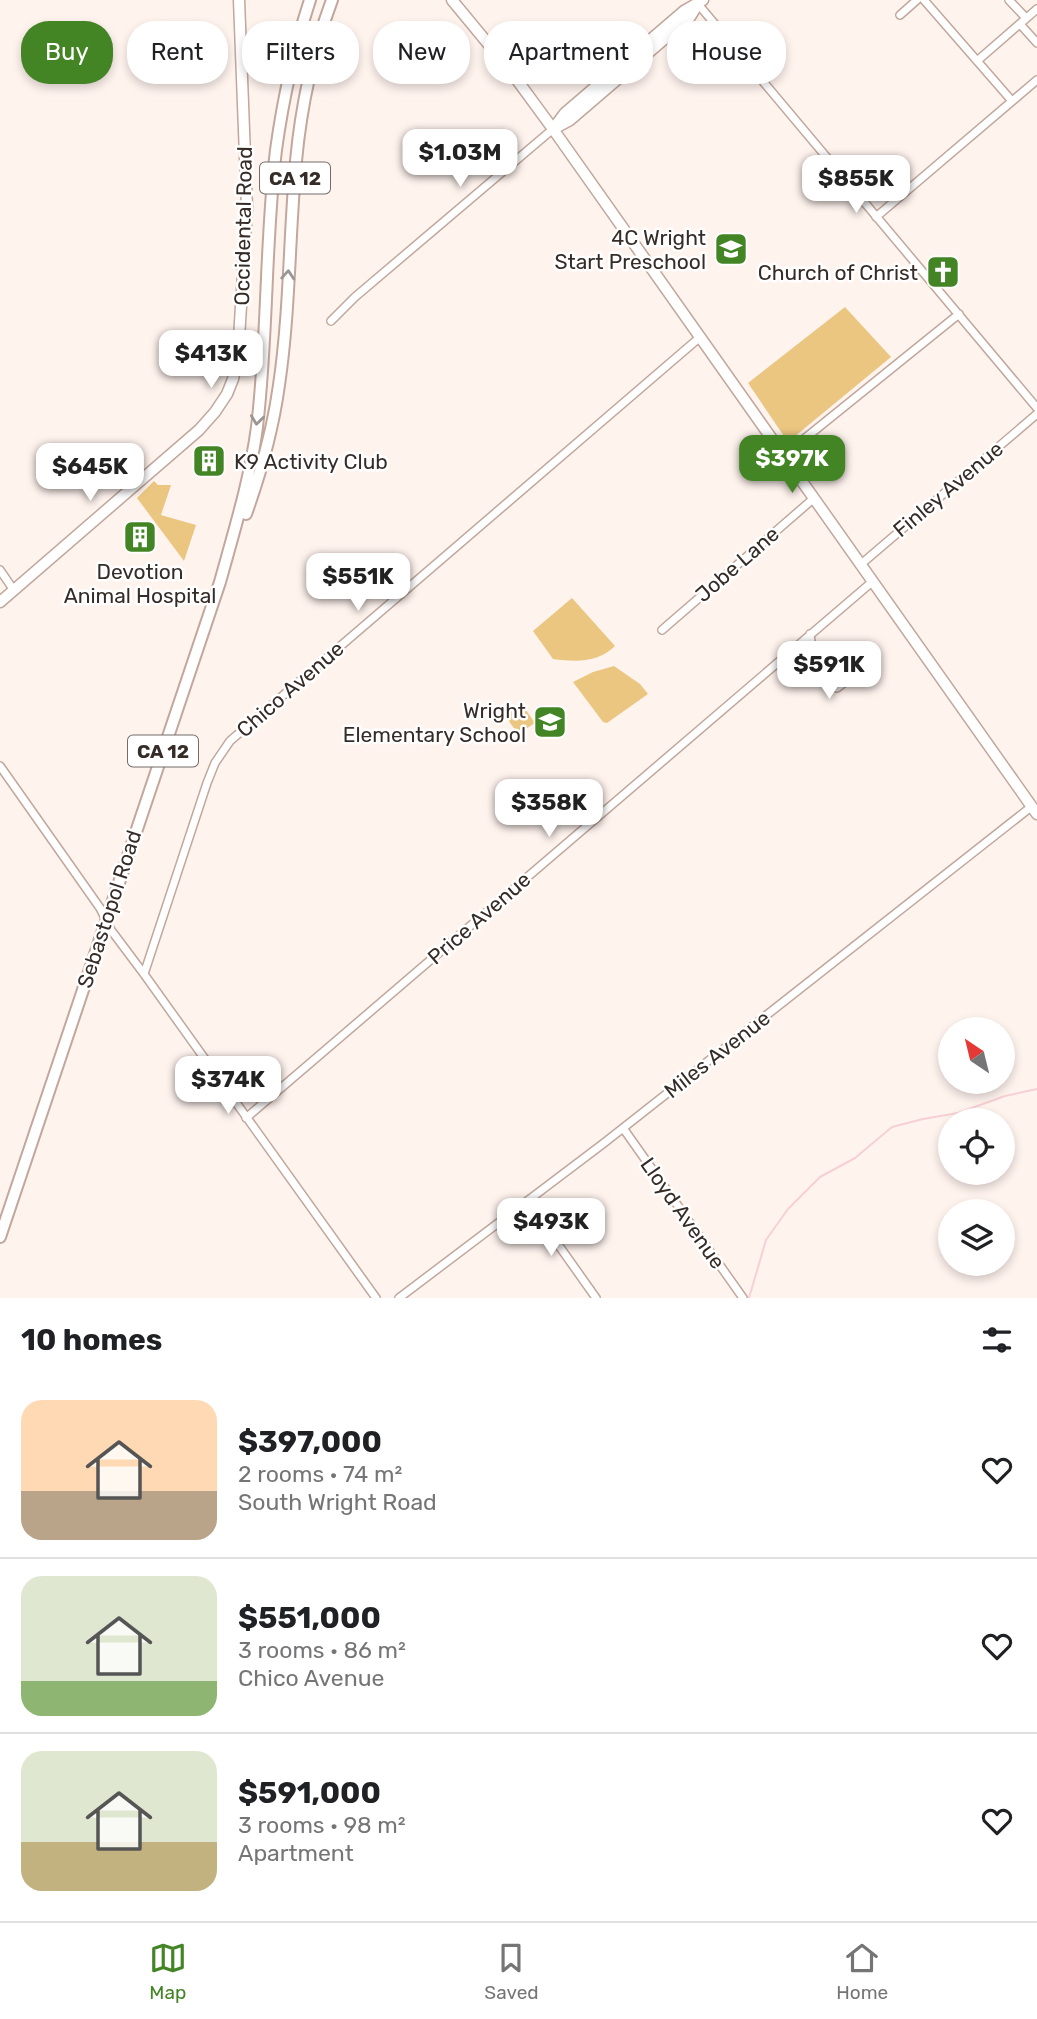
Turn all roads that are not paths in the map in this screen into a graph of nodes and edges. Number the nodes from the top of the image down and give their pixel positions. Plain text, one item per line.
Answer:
1 (239, 0) edge
2 (310, 0) edge
3 (334, 0) edge
4 (452, 0) edge
5 (917, 0) edge
6 (924, 0) edge
7 (1009, 0) edge
8 (700, 2) edge
9 (1037, 9) edge
10 (900, 15) dead end
11 (1023, 21) junction
12 (1037, 43) edge
13 (977, 61) junction
14 (1037, 80) edge
15 (1012, 101) junction
16 (553, 129) junction
17 (876, 217) junction
18 (959, 314) junction
19 (331, 321) dead end
20 (699, 338) junction
21 (1037, 408) edge
22 (1037, 414) edge
23 (783, 456) junction
24 (813, 499) junction
25 (860, 565) junction
26 (0, 570) edge
27 (220, 582) junction
28 (872, 582) junction
29 (13, 589) junction
30 (0, 602) edge
31 (662, 630) dead end
32 (810, 635) junction
33 (837, 664) dead end
34 (0, 766) edge
35 (1034, 810) edge
36 (106, 919) junction
37 (144, 974) junction
38 (246, 1118) junction
39 (623, 1128) junction
40 (528, 1202) junction
41 (0, 1237) edge
42 (376, 1298) edge
43 (399, 1298) edge
44 (596, 1298) edge
45 (743, 1298) edge

1 - 29 main road, Occidental Road
2 -> 27 main road, Sebastopol Road / CA 12
27 -> 3 main road, Sebastopol Road / CA 12
4 - 16 main road
5 - 10 street
6 - 13 street
7 - 11 street
8 - 16 main road
8 - 17 street
9 - 11 street
11 - 12 street
11 - 13 street
13 - 15 street
14 - 15 street
15 - 17 street
16 - 19 street
16 - 20 main road
17 - 18 street
18 - 21 street
18 - 23 street
20 - 23 main road
20 - 37 street, Chico Avenue
22 - 25 street, Finley Avenue
23 - 24 main road
24 - 25 main road
24 - 31 street, Jobe Lane
25 - 28 main road
26 - 29 street
27 - 36 main road, Sebastopol Road / CA 12
28 - 32 street, Price Avenue
28 - 35 main road
29 - 30 main road, Occidental Road
32 - 33 street
32 - 38 street, Price Avenue
34 - 36 street
35 - 39 street, Miles Avenue
36 - 37 street
36 - 41 main road, Sebastopol Road / CA 12
37 - 38 street
38 - 42 street
39 - 40 street, Miles Avenue
39 - 45 street, Lloyd Avenue
40 - 43 street, Miles Avenue
40 - 44 street

